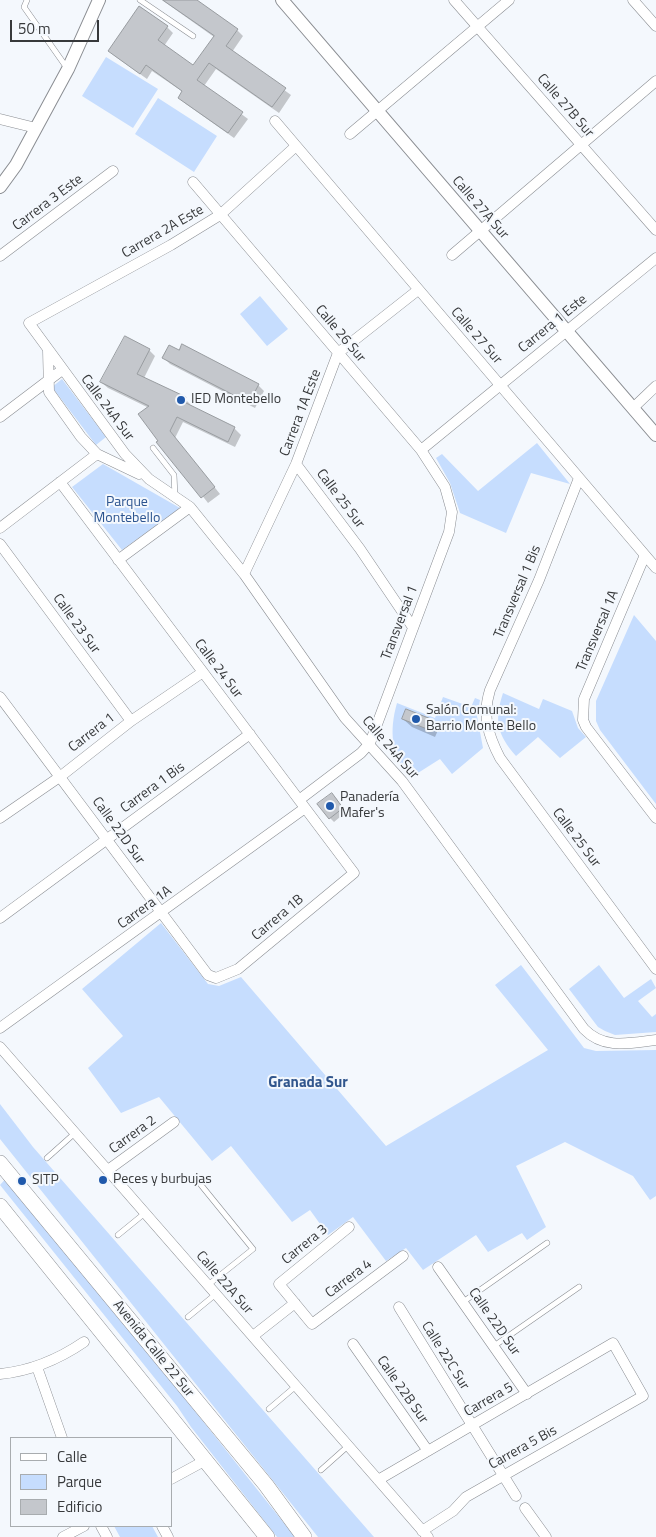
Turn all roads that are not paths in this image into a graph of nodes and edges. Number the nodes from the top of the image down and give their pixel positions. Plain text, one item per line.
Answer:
1 (27, 0) edge
2 (99, 0) edge
3 (140, 0) edge
4 (282, 0) edge
5 (454, 0) edge
6 (509, 0) edge
7 (633, 0) edge
8 (656, 26) edge
9 (477, 27) junction
10 (193, 36) dead end
11 (68, 69) junction
12 (656, 81) edge
13 (377, 111) junction
14 (0, 119) edge
15 (275, 121) dead end
16 (36, 128) junction
17 (350, 134) dead end
18 (581, 145) junction
19 (296, 146) junction
20 (113, 171) dead end
21 (193, 182) dead end
22 (0, 187) edge
23 (220, 215) junction
24 (656, 230) edge
25 (480, 231) junction
26 (452, 254) dead end
27 (0, 256) edge
28 (656, 258) edge
29 (418, 290) junction
30 (29, 323) joint
31 (566, 331) junction
32 (48, 350) junction
33 (338, 354) junction
34 (62, 370) junction
35 (47, 381) junction
36 (500, 386) junction
37 (656, 386) edge
38 (633, 408) junction
39 (0, 417) edge
40 (656, 434) edge
41 (153, 448) dead end
42 (421, 450) junction
43 (98, 454) junction
44 (296, 464) junction
45 (149, 478) junction
46 (578, 478) junction
47 (60, 482) junction
48 (175, 497) junction
49 (190, 508) junction
50 (452, 512) joint
51 (0, 528) edge
52 (0, 544) edge
53 (645, 555) junction
54 (118, 560) junction
55 (656, 568) edge
56 (244, 574) junction
57 (412, 626) junction
58 (203, 672) junction
59 (1, 702) edge
60 (485, 718) joint
61 (130, 721) junction
62 (250, 734) junction
63 (370, 743) junction
64 (61, 776) junction
65 (302, 804) junction
66 (0, 818) edge
67 (656, 818) edge
68 (106, 839) junction
69 (354, 873) joint
70 (161, 913) junction
71 (0, 918) edge
72 (656, 969) edge
73 (216, 978) joint
74 (0, 1028) edge
75 (656, 1040) edge
76 (0, 1047) edge
77 (174, 1122) dead end
78 (76, 1133) junction
79 (47, 1158) dead end
80 (0, 1164) edge
81 (108, 1170) junction
82 (201, 1185) dead end
83 (0, 1206) edge
84 (145, 1212) junction
85 (349, 1228) dead end
86 (118, 1235) dead end
87 (547, 1243) dead end
88 (403, 1256) dead end
89 (438, 1267) dead end
90 (208, 1285) junction
91 (579, 1287) dead end
92 (216, 1294) junction
93 (463, 1302) junction
94 (295, 1303) junction
95 (399, 1306) dead end
96 (188, 1317) dead end
97 (253, 1336) junction
98 (84, 1342) dead end
99 (353, 1344) dead end
100 (494, 1346) junction
101 (37, 1367) junction
102 (0, 1374) edge
103 (296, 1386) junction
104 (528, 1394) junction
105 (643, 1396) joint
106 (269, 1409) dead end
107 (473, 1426) junction
108 (62, 1437) edge
109 (348, 1446) junction
110 (428, 1451) junction
111 (206, 1460) junction
112 (321, 1470) dead end
113 (503, 1474) junction
114 (172, 1478) edge
115 (378, 1480) junction
116 (516, 1496) dead end
117 (525, 1508) dead end
118 (82, 1527) edge
119 (425, 1534) edge
120 (63, 1537) edge
121 (267, 1537) edge
122 (304, 1537) edge
123 (546, 1537) edge

1 - 11 lane
2 - 11 street
3 - 10 lane
4 - 13 street, Calle 27A Sur
5 - 9 street, Calle 27B Sur
6 - 9 street
7 - 8 street
9 - 13 street
9 - 18 street, Calle 27B Sur
11 - 16 street
12 - 18 street
13 - 17 street
13 - 25 street, Calle 27A Sur
14 - 16 street
15 - 19 street, Calle 27 Sur
16 - 22 street
18 - 24 street, Calle 27B Sur
18 - 25 street
19 - 23 street, Carrera 2A Este
19 - 29 street, Calle 27 Sur
20 - 27 street, Carrera 3 Este
21 - 23 street, Calle 26 Sur
23 - 30 street, Carrera 2A Este
23 - 33 street, Calle 26 Sur
25 - 26 street
25 - 31 street, Calle 27A Sur
28 - 31 street, Carrera 1 Este
29 - 33 street
29 - 36 street, Calle 27 Sur
30 - 32 street, Calle 24A Sur
31 - 36 street, Carrera 1 Este
31 - 38 street, Calle 27A Sur
32 - 34 street, Calle 24A Sur
32 - 35 street, Calle 24A Sur
33 - 42 street, Calle 26 Sur
33 - 44 street, Carrera 1A Este
34 - 35 street
34 - 45 street, Calle 24A Sur
35 - 39 street
35 - 43 street, Calle 24A Sur
36 - 42 street, Carrera 1 Este
36 - 46 street, Calle 27 Sur
37 - 38 street
38 - 40 street, Calle 27A Sur
41 - 48 lane
42 - 50 street, Calle 26 Sur
43 - 45 street, Calle 24A Sur
43 - 47 street
44 - 56 street, Carrera 1A Este
44 - 57 street, Calle 25 Sur
45 - 48 street, Calle 24A Sur
46 - 53 street, Calle 27 Sur
46 - 60 street, Transversal 1 Bis
47 - 51 street
47 - 54 street, Calle 24 Sur
48 - 49 street, Calle 24A Sur
49 - 54 street
49 - 56 street, Calle 24A Sur
50 - 57 street, Transversal 1
52 - 61 street, Calle 23 Sur
53 - 55 street, Calle 27 Sur
53 - 67 street, Transversal 1A
54 - 58 street, Calle 24 Sur
56 - 63 street, Calle 24A Sur
57 - 63 street, Transversal 1
58 - 61 street, Carrera 1
58 - 62 street, Calle 24 Sur
59 - 64 street, Calle 22D Sur
60 - 72 street, Calle 25 Sur
61 - 64 street, Carrera 1
62 - 65 street, Calle 24 Sur
62 - 68 street, Carrera 1 Bis
63 - 65 street, Carrera 1A
63 - 75 street, Calle 24A Sur
64 - 66 street, Carrera 1
64 - 68 street, Calle 22D Sur
65 - 69 street, Calle 24 Sur
65 - 70 street, Carrera 1A
68 - 70 street, Calle 22D Sur
68 - 71 street, Carrera 1 Bis
69 - 73 street, Carrera 1B
70 - 73 street, Calle 22D Sur
70 - 74 street, Carrera 1A
76 - 78 street, Calle 22A Sur
77 - 81 street, Carrera 2
78 - 79 lane
78 - 81 street, Calle 22A Sur
80 - 122 main road, Avenida Calle 22 Sur
81 - 84 street, Calle 22A Sur
82 - 90 lane
83 - 111 main road, Avenida Calle 22 Sur
84 - 86 lane
84 - 90 street, Calle 22A Sur
85 - 94 street, Carrera 3
87 - 93 lane
88 - 94 street, Carrera 4
89 - 93 street, Calle 22D Sur
90 - 92 street, Calle 22A Sur
91 - 100 lane
92 - 96 lane
92 - 97 street, Calle 22A Sur
93 - 100 street, Calle 22D Sur
94 - 97 street
95 - 107 street, Calle 22C Sur
97 - 103 street, Calle 22A Sur
98 - 101 street
99 - 110 street, Calle 22B Sur
100 - 104 street, Calle 22D Sur
101 - 102 street
101 - 108 street
103 - 106 lane
103 - 109 street, Calle 22A Sur
104 - 105 street, Carrera 5
104 - 107 street, Carrera 5
105 - 113 street, Carrera 5 Bis
107 - 110 street, Carrera 5
107 - 113 street, Calle 22C Sur
109 - 112 lane
109 - 115 street, Calle 22A Sur
110 - 115 street, Carrera 5
111 - 114 street
111 - 121 main road, Avenida Calle 22 Sur
113 - 116 street, Calle 22C Sur
113 - 119 street, Carrera 5 Bis
115 - 119 street, Calle 22A Sur
117 - 123 street
118 - 120 street

